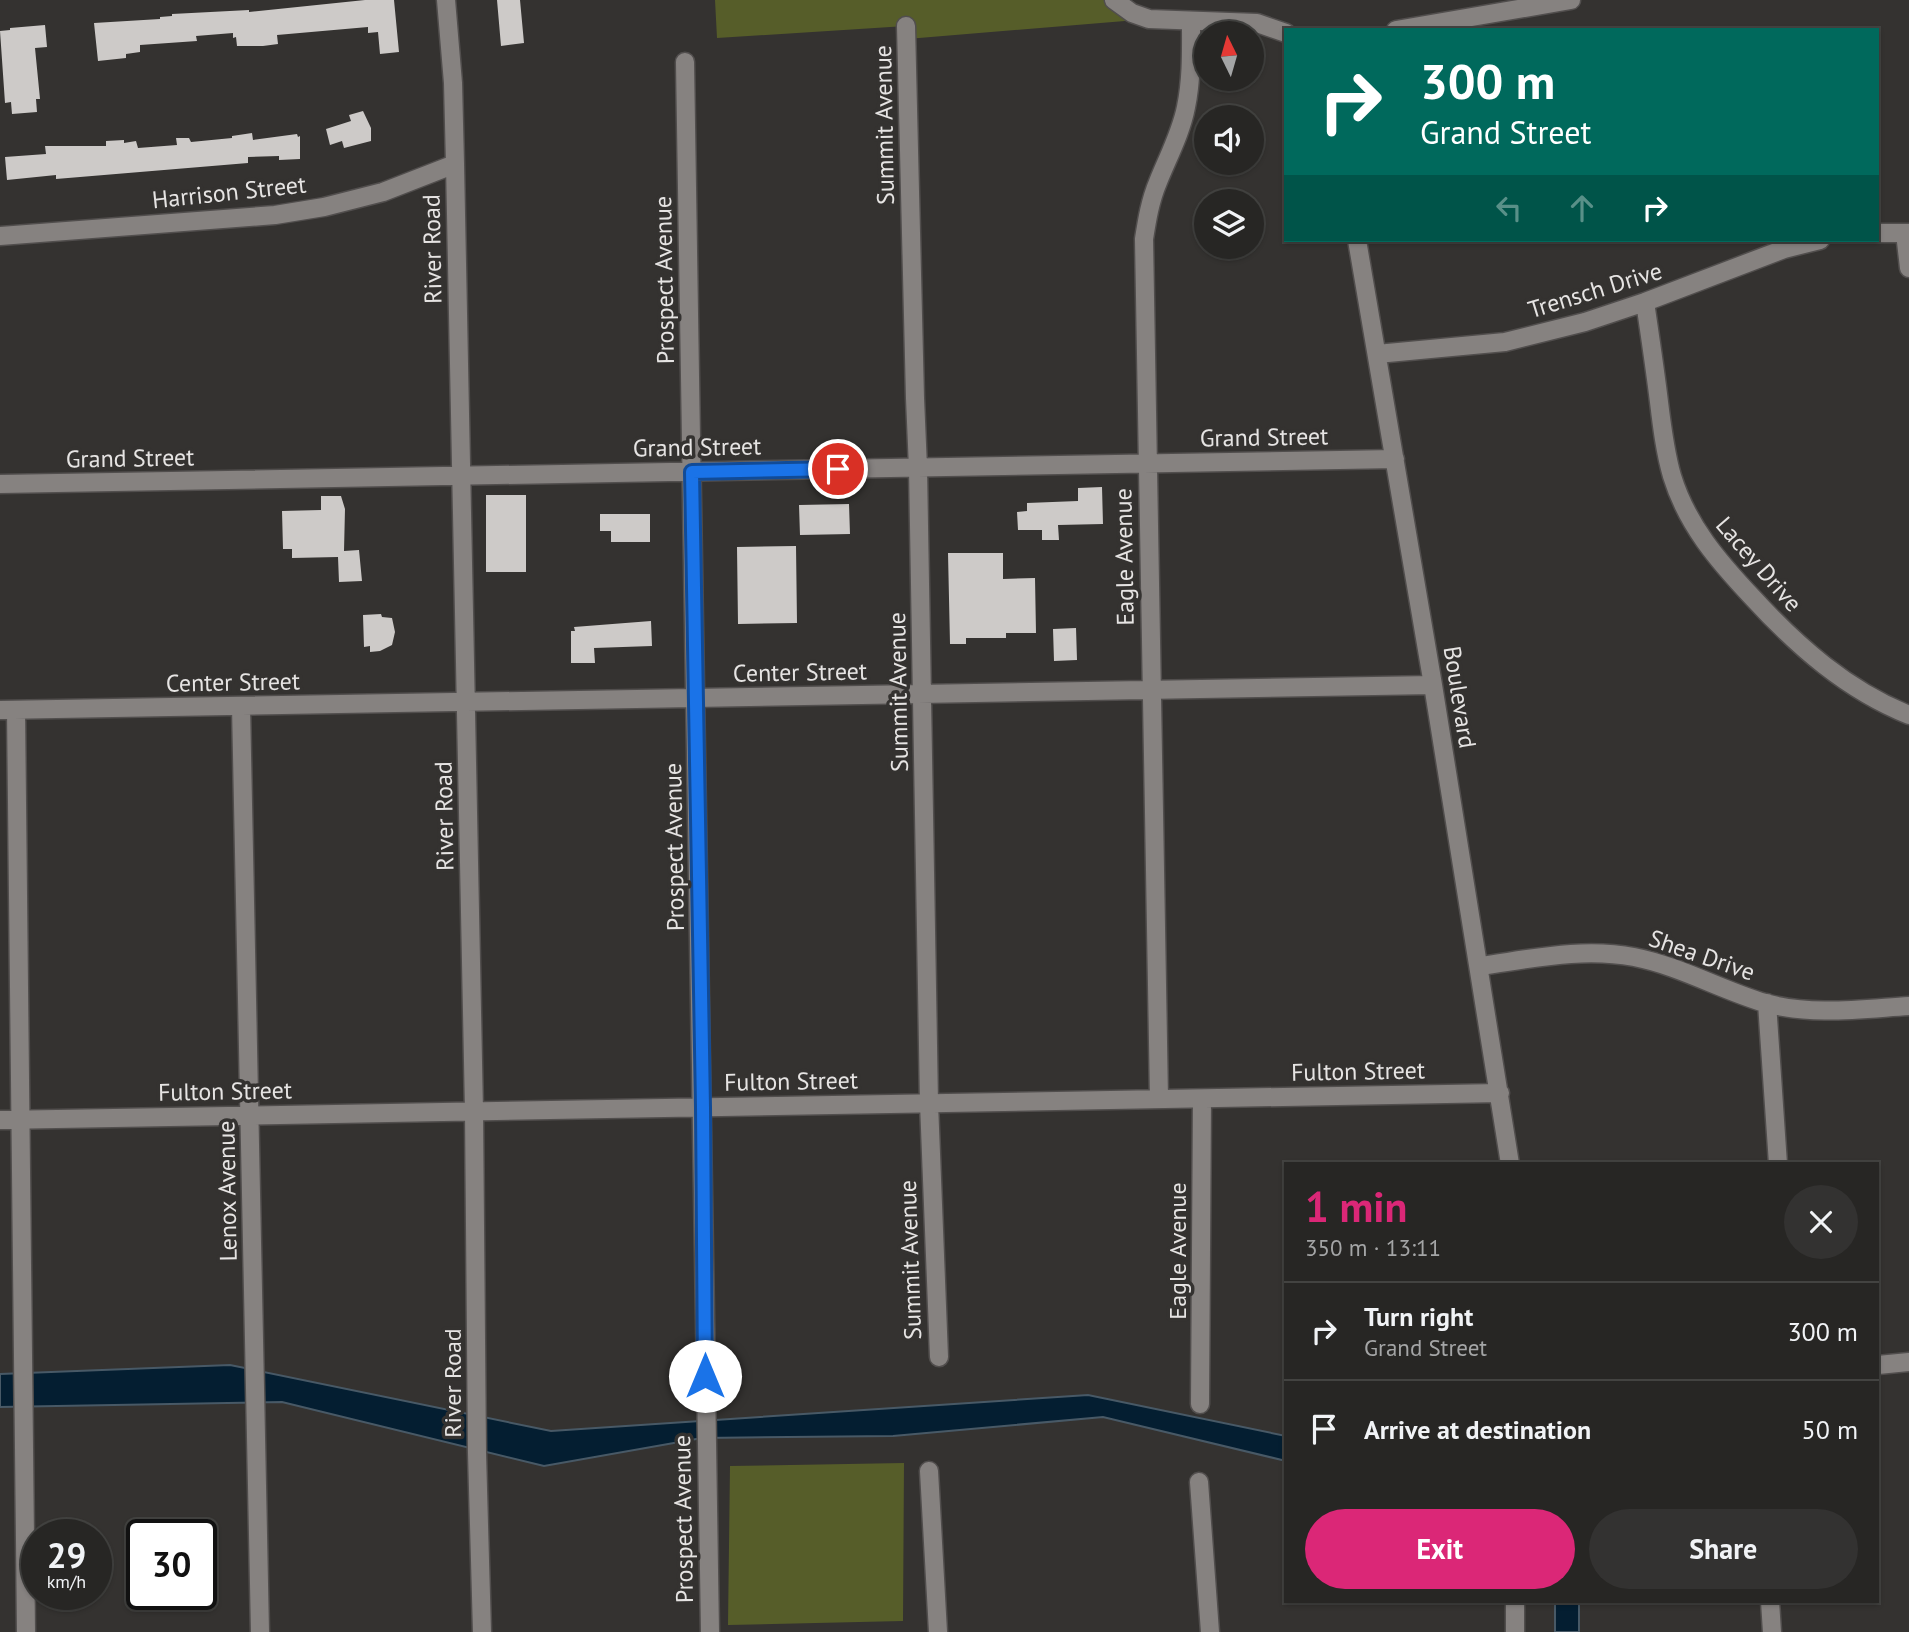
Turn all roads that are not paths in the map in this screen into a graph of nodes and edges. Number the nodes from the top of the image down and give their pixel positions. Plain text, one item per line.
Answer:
1 (446, 0) edge
2 (1114, 0) edge
3 (1571, 0) edge
4 (1191, 21) junction
5 (906, 26) dead end
6 (1407, 28) edge
7 (1284, 32) edge
8 (685, 62) dead end
9 (455, 164) junction
10 (1879, 233) edge
11 (1907, 233) edge
12 (0, 236) edge
13 (1357, 242) edge
14 (1812, 242) edge
15 (1909, 268) edge
16 (1645, 302) junction
17 (1377, 354) junction
18 (1395, 459) junction
19 (1147, 464) junction
20 (918, 468) junction
21 (692, 472) junction
22 (461, 476) junction
23 (0, 484) edge
24 (1433, 685) junction
25 (1151, 690) junction
26 (922, 694) junction
27 (696, 698) junction
28 (466, 702) junction
29 (242, 706) junction
30 (8, 710) edge
31 (1909, 715) edge
32 (1480, 966) junction
33 (1767, 1003) junction
34 (1909, 1006) edge
35 (1500, 1093) junction
36 (1159, 1099) junction
37 (1202, 1099) junction
38 (929, 1103) junction
39 (703, 1107) junction
40 (474, 1111) junction
41 (250, 1115) junction
42 (20, 1119) junction
43 (0, 1120) edge
44 (1510, 1162) edge
45 (1778, 1162) edge
46 (939, 1357) dead end
47 (1909, 1362) edge
48 (1879, 1365) edge
49 (1200, 1404) dead end
50 (929, 1471) dead end
51 (1199, 1482) dead end
52 (1516, 1603) edge
53 (1770, 1603) edge
54 (26, 1632) edge
55 (260, 1632) edge
56 (482, 1632) edge
57 (710, 1632) edge
58 (937, 1632) edge
59 (1210, 1632) edge
60 (1515, 1632) edge
61 (1772, 1632) edge

1 - 9 street, River Road
2 - 4 street
3 - 6 street
4 - 7 street
4 - 19 street, Eagle Avenue
5 - 20 street, Summit Avenue
8 - 21 street, Prospect Avenue
9 - 12 street, Harrison Street
9 - 22 street, River Road
10 - 11 street
11 - 15 street
13 - 17 street, Boulevard
14 - 16 street, Trensch Drive
16 - 17 street, Trensch Drive
16 - 31 street, Lacey Drive
17 - 18 street, Boulevard
18 - 19 street, Grand Street
18 - 24 street, Boulevard
19 - 20 street, Grand Street
19 - 25 street, Eagle Avenue
20 - 21 street, Grand Street
20 - 26 street, Summit Avenue
21 - 22 street, Grand Street
21 - 27 street, Prospect Avenue
22 - 23 street, Grand Street
22 - 28 street, River Road
24 - 25 street, Center Street
24 - 32 street, Boulevard
25 - 26 street, Center Street
25 - 36 street, Eagle Avenue
26 - 27 street, Center Street
26 - 38 street, Summit Avenue
27 - 28 street, Center Street
27 - 39 street, Prospect Avenue
28 - 29 street, Center Street
28 - 40 street, River Road
29 - 30 street, Center Street
29 - 41 street, Lenox Avenue
30 - 42 street
32 - 33 street, Shea Drive
32 - 35 street, Boulevard
33 - 34 street, Shea Drive
33 - 45 street
35 - 37 street, Fulton Street
35 - 44 street, Boulevard
36 - 37 street, Fulton Street
36 - 38 street, Fulton Street
37 - 49 street, Eagle Avenue
38 - 39 street, Fulton Street
38 - 46 street, Summit Avenue
39 - 40 street, Fulton Street
39 - 57 street, Prospect Avenue
40 - 41 street, Fulton Street
40 - 56 street, River Road
41 - 42 street, Fulton Street
41 - 55 street, Lenox Avenue
42 - 43 street, Fulton Street
42 - 54 street
47 - 48 street
50 - 58 street
51 - 59 street
52 - 60 street
53 - 61 street

